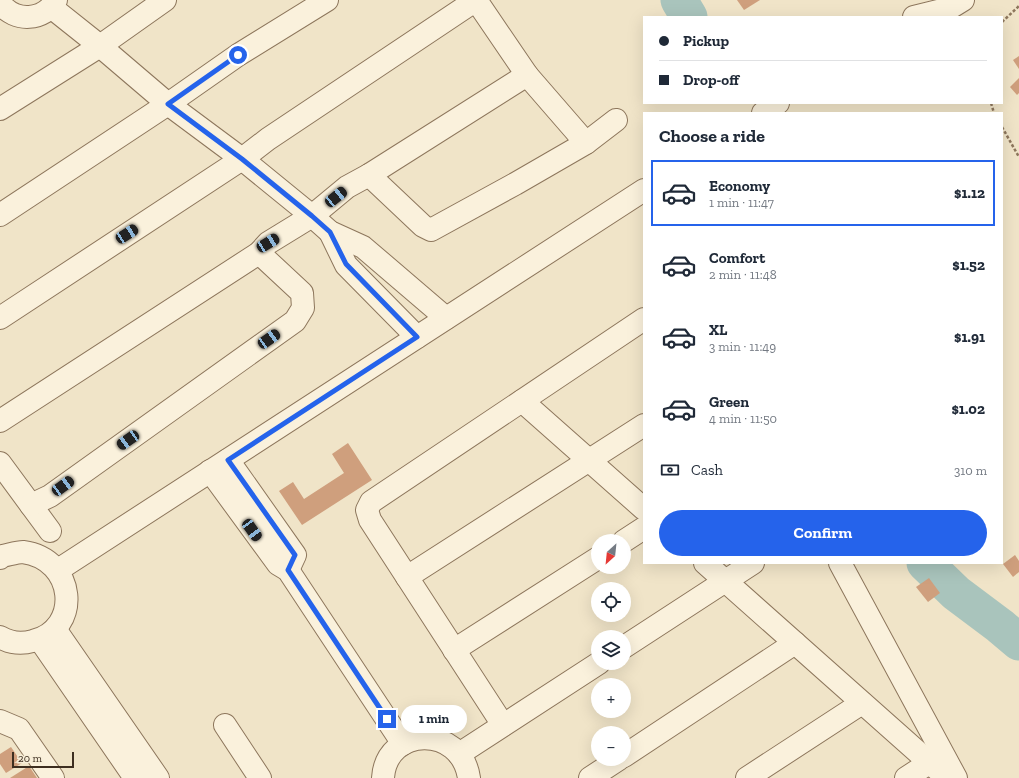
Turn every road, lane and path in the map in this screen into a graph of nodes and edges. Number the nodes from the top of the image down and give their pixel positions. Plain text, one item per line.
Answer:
1 (165, 0) edge
2 (327, 0) edge
3 (963, 0) edge
4 (0, 3) edge
5 (54, 3) edge
6 (1019, 6) edge
7 (918, 11) edge
8 (1003, 21) edge
9 (100, 46) junction
10 (527, 75) junction
11 (168, 104) junction
12 (776, 104) edge
13 (0, 109) edge
14 (764, 112) edge
15 (616, 120) dead end
16 (1003, 129) edge
17 (586, 143) junction
18 (1019, 157) edge
19 (242, 159) junction
20 (369, 175) junction
21 (643, 191) edge
22 (0, 215) edge
23 (312, 216) junction
24 (330, 232) junction
25 (259, 253) junction
26 (0, 318) edge
27 (446, 318) junction
28 (643, 320) edge
29 (417, 337) junction
30 (522, 401) junction
31 (0, 421) edge
32 (643, 426) edge
33 (589, 460) junction
34 (0, 463) edge
35 (219, 466) junction
36 (31, 505) junction
37 (643, 508) edge
38 (643, 529) edge
39 (50, 531) dead end
40 (631, 536) edge
41 (0, 558) edge
42 (591, 562) edge
43 (706, 564) edge
44 (751, 564) edge
45 (841, 564) edge
46 (58, 570) junction
47 (407, 577) junction
48 (725, 581) junction
49 (47, 634) junction
50 (0, 637) edge
51 (631, 642) edge
52 (795, 643) junction
53 (454, 650) junction
54 (591, 668) edge
55 (862, 703) junction
56 (0, 721) edge
57 (225, 725) dead end
58 (503, 725) junction
59 (404, 744) junction
60 (631, 751) edge
61 (459, 754) junction
62 (929, 763) junction
63 (608, 766) edge
64 (53, 778) edge
65 (135, 778) edge
66 (158, 778) edge
67 (260, 778) edge
68 (383, 778) edge
69 (469, 778) edge
70 (590, 778) edge
71 (748, 778) edge
72 (906, 778) edge
73 (947, 778) edge
74 (956, 778) edge

1 - 9 street
2 - 11 street
3 - 7 street
4 - 5 street
5 - 9 street
6 - 8 path
9 - 11 street
9 - 13 street
10 - 17 street
10 - 19 street
10 - 20 street
11 - 19 street
11 - 22 street
12 - 14 street
15 - 17 street
16 - 18 path
17 - 20 street
19 - 23 street
19 - 26 street
20 - 23 street
21 - 27 street
23 - 24 street
23 - 25 street
24 - 27 street
24 - 29 street
25 - 31 street
25 - 36 street
27 - 29 street
28 - 30 street
29 - 35 street
30 - 33 street
30 - 47 street
32 - 33 street
33 - 37 street
33 - 47 street
34 - 36 street
35 - 46 street
35 - 59 street
36 - 39 street
38 - 40 street
41 - 46 street
42 - 53 street
43 - 48 street
44 - 48 street
45 - 74 street
46 - 49 street
47 - 53 street
48 - 51 street
48 - 52 street
49 - 50 street
49 - 65 street
49 - 66 street
52 - 55 street
52 - 60 street
53 - 58 street
54 - 58 street
55 - 62 street
55 - 71 street
56 - 64 street
57 - 67 street
58 - 61 street
59 - 61 street
59 - 68 street
61 - 69 street
62 - 72 street
62 - 73 street
63 - 70 street

